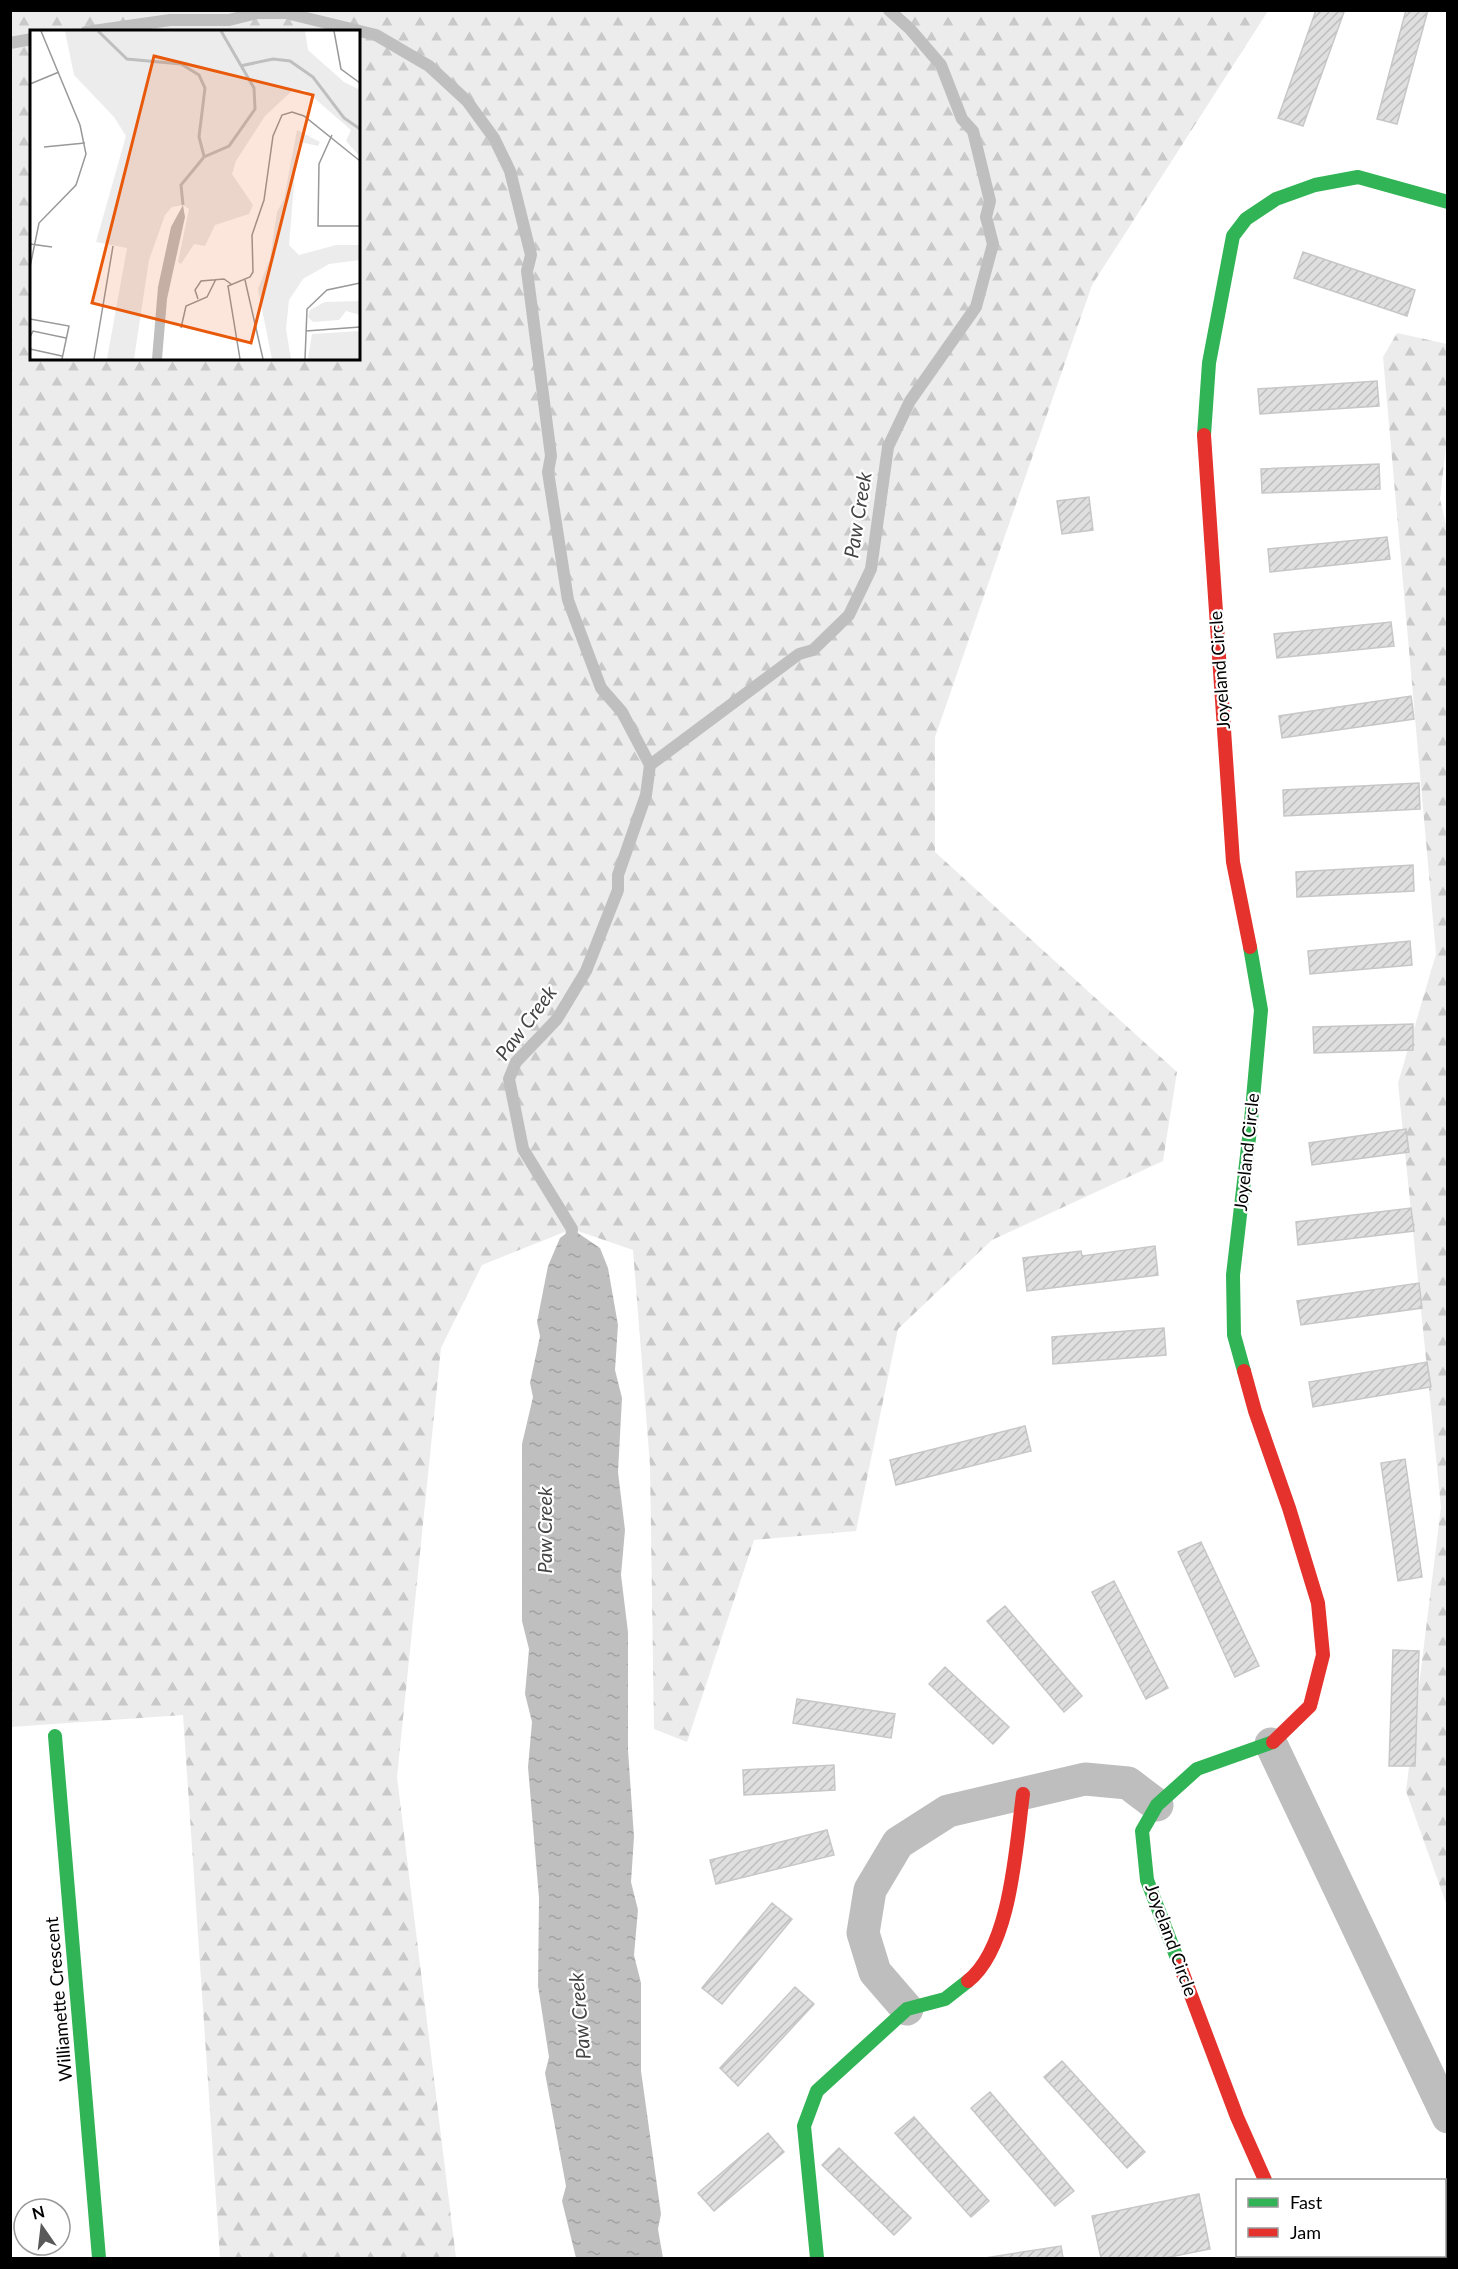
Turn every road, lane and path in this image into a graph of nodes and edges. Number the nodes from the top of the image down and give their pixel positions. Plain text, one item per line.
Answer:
1 (1448, 202) edge
2 (55, 1736) dead end
3 (1270, 1744) junction
4 (1023, 1794) junction
5 (1157, 1804) junction
6 (907, 2009) junction
7 (1448, 2116) edge
8 (1264, 2179) edge
9 (99, 2259) edge
10 (817, 2259) edge

1 - 3 street, Joyeland Circle
2 - 9 street, Williamette Crescent
3 - 5 street, Joyeland Circle
3 - 7 street
4 - 5 street
4 - 6 street
4 - 6 street
5 - 8 street, Joyeland Circle
6 - 10 street

